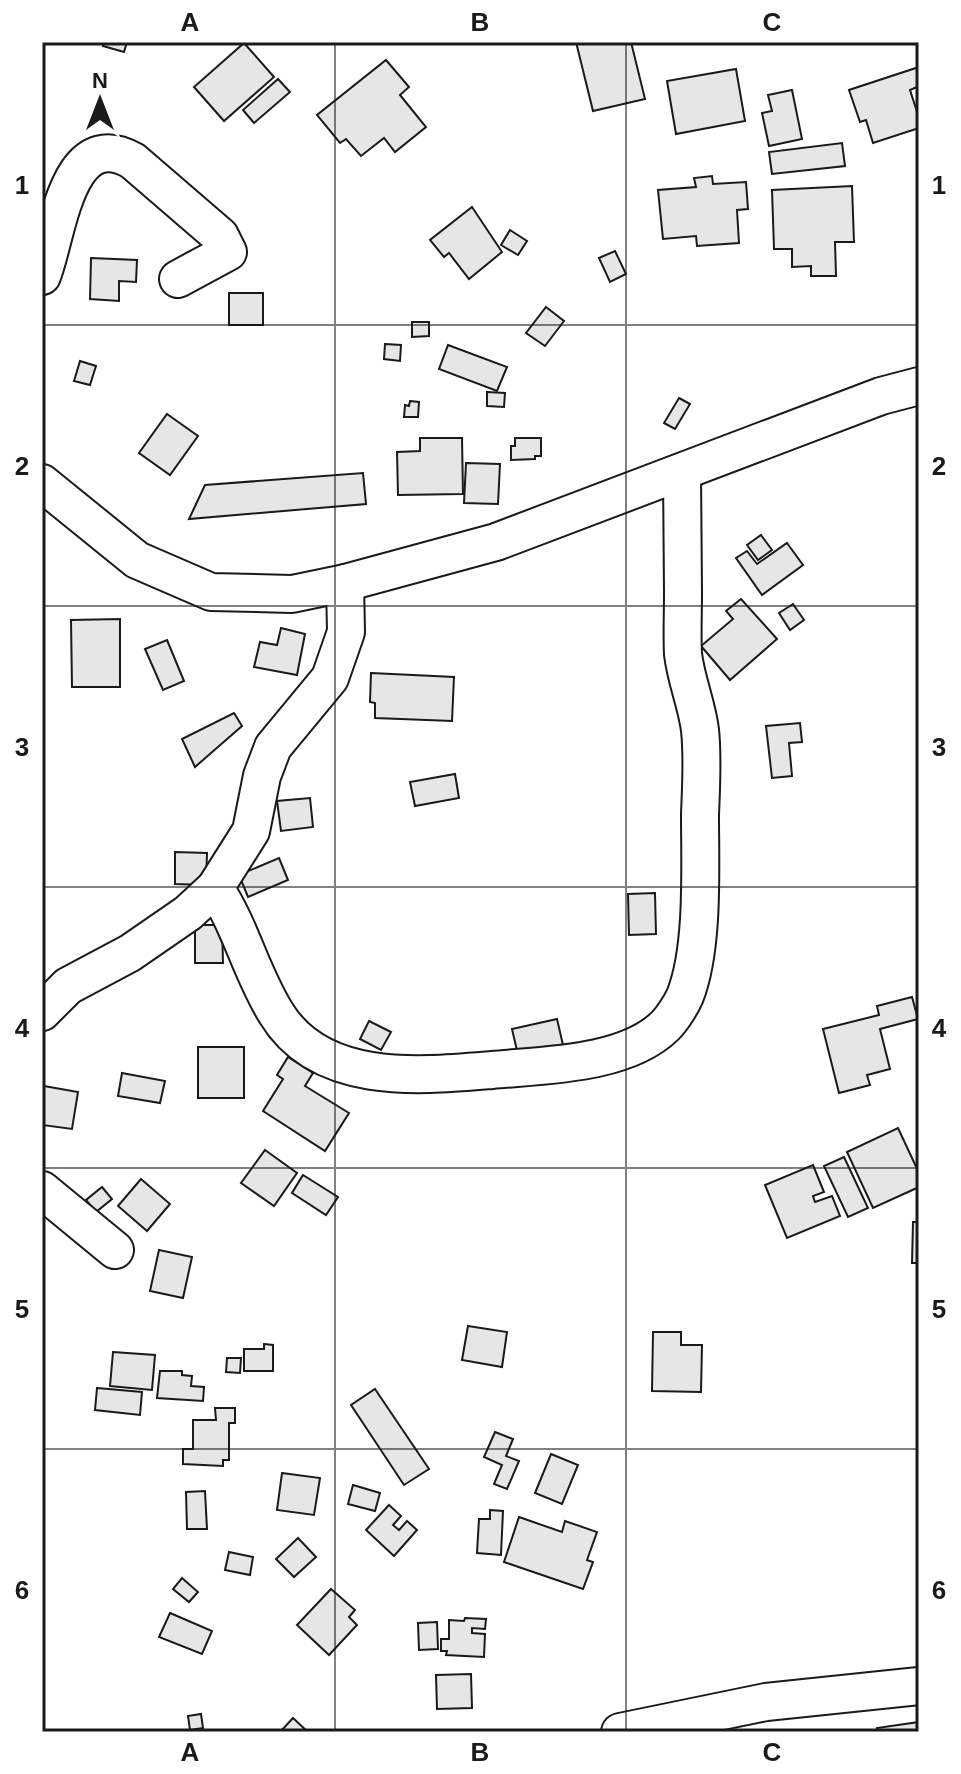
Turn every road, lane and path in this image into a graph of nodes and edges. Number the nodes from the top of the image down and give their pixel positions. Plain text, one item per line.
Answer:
1 (42, 276) edge
2 (178, 279) dead end
3 (919, 386) edge
4 (682, 472) junction
5 (42, 483) edge
6 (345, 583) junction
7 (215, 888) junction
8 (42, 1012) edge
9 (42, 1190) edge
10 (115, 1250) dead end
11 (919, 1686) edge
12 (620, 1732) edge

1 - 2 street
3 - 4 street
4 - 6 street
4 - 7 street
5 - 6 street
6 - 7 street
7 - 8 street
9 - 10 street
11 - 12 street

